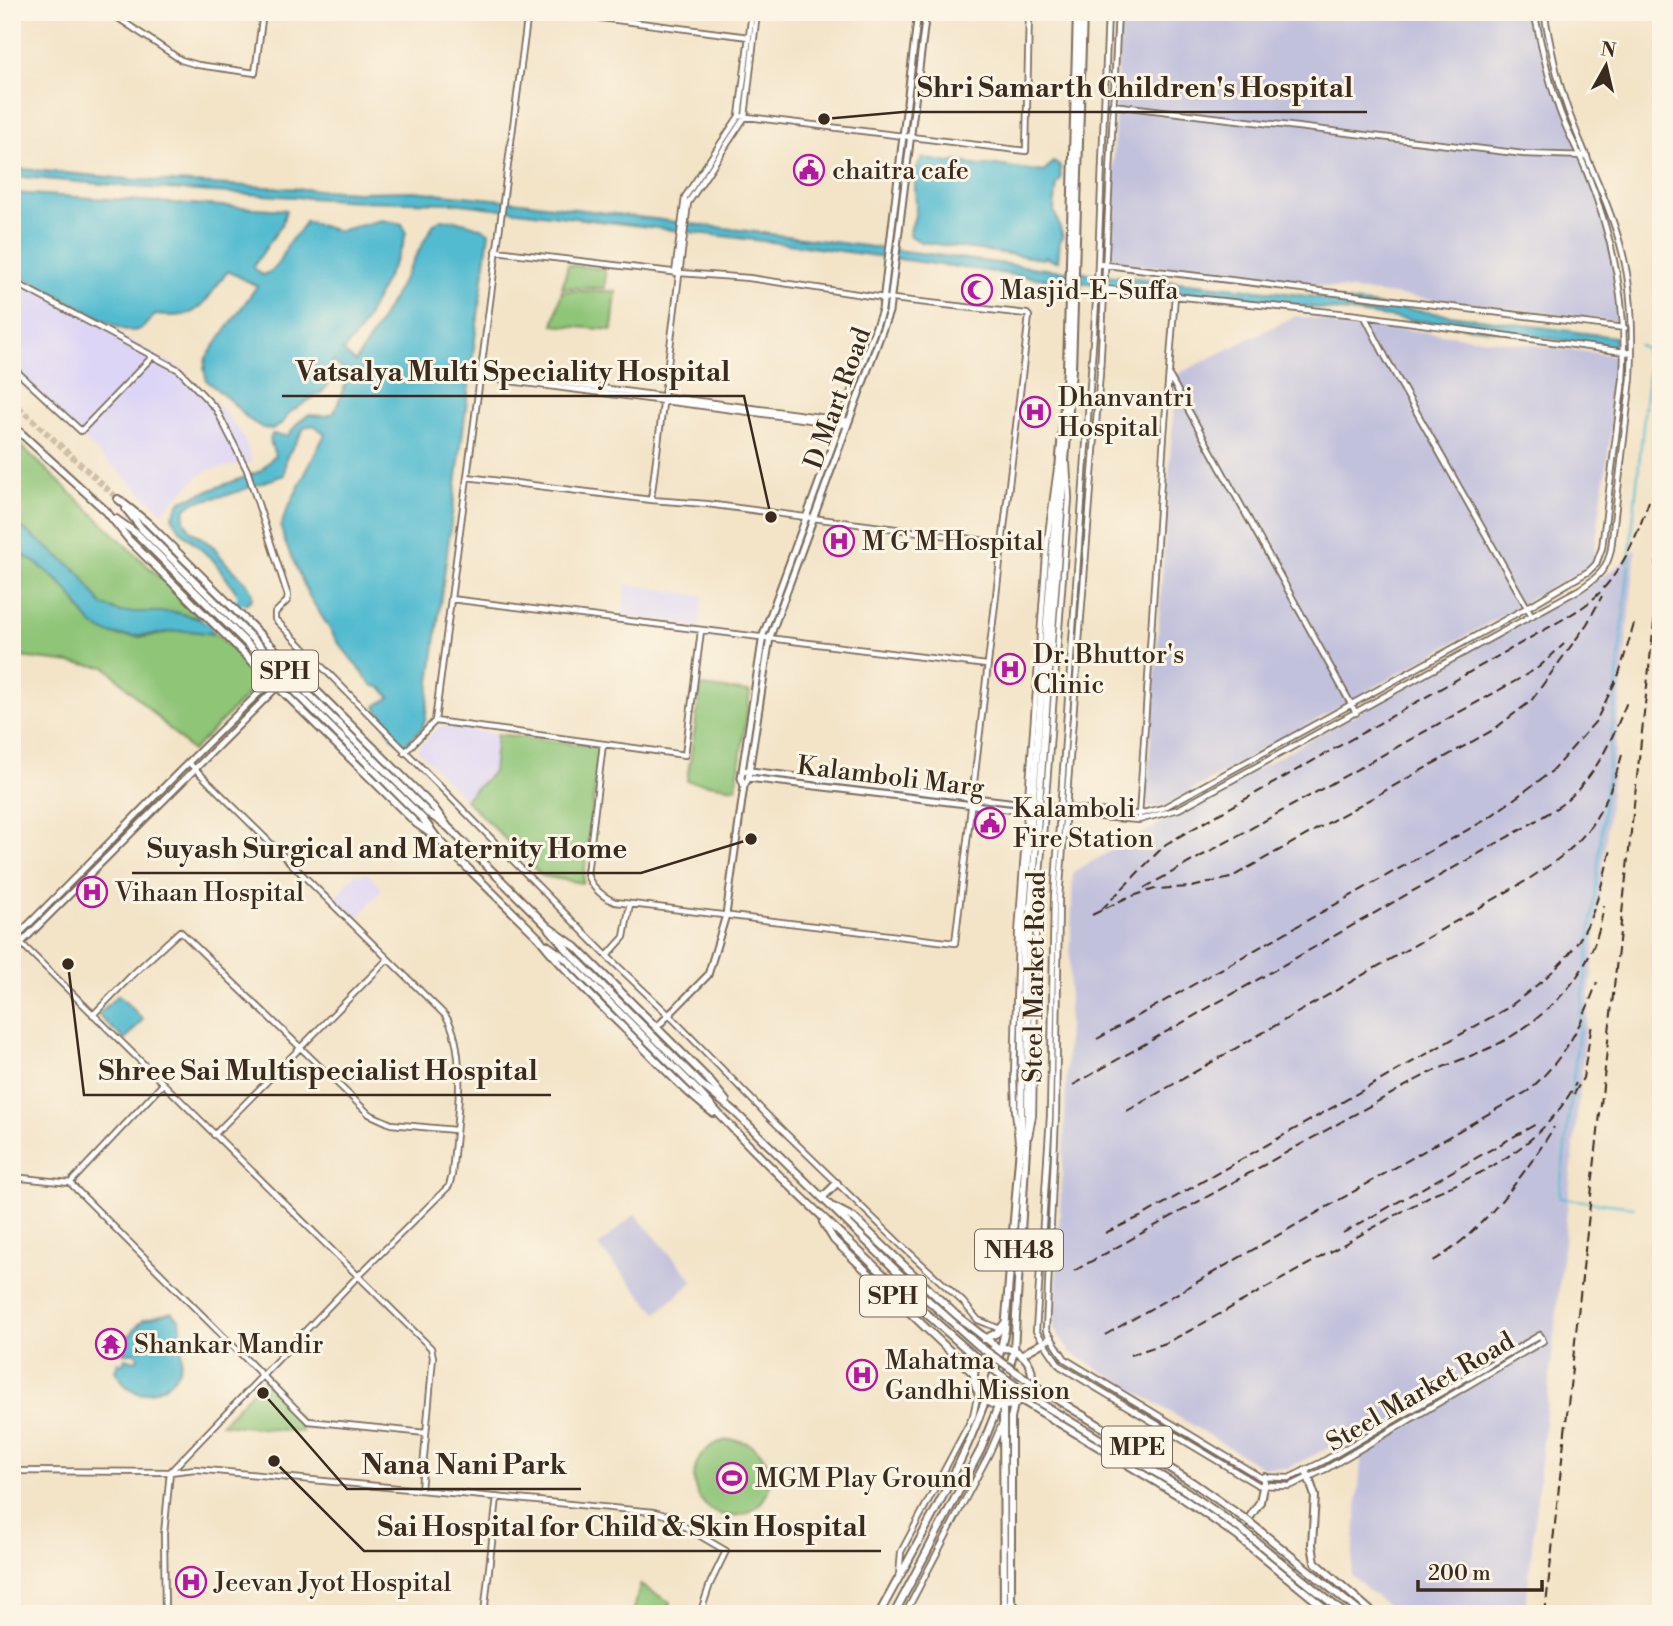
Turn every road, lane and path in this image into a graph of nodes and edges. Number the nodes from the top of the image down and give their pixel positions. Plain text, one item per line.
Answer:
1 (109, 12) edge
2 (262, 12) edge
3 (528, 12) edge
4 (588, 12) edge
5 (754, 12) edge
6 (918, 12) edge
7 (926, 12) edge
8 (1029, 12) edge
9 (1080, 12) edge
10 (1108, 12) edge
11 (1118, 12) edge
12 (1534, 12) edge
13 (1544, 12) edge
14 (751, 37) junction
15 (1104, 104) junction
16 (1114, 105) junction
17 (742, 116) junction
18 (904, 137) junction
19 (911, 138) junction
20 (1578, 156) junction
21 (1587, 156) junction
22 (496, 251) junction
23 (1098, 264) junction
24 (1107, 265) junction
25 (677, 274) junction
26 (12, 281) edge
27 (1097, 288) junction
28 (1105, 288) junction
29 (1175, 295) junction
30 (884, 298) junction
31 (892, 299) junction
32 (1365, 316) junction
33 (1625, 330) junction
34 (1631, 330) junction
35 (1625, 349) junction
36 (1632, 350) junction
37 (153, 356) junction
38 (12, 367) edge
39 (480, 374) junction
40 (1169, 375) junction
41 (662, 398) junction
42 (841, 422) junction
43 (849, 423) junction
44 (12, 425) edge
45 (1063, 463) junction
46 (467, 477) junction
47 (1082, 491) junction
48 (1091, 491) junction
49 (650, 500) junction
50 (106, 511) junction
51 (805, 517) junction
52 (813, 520) junction
53 (140, 532) junction
54 (1002, 543) junction
55 (451, 599) junction
56 (1528, 607) junction
57 (1532, 616) junction
58 (701, 631) junction
59 (762, 638) junction
60 (769, 639) junction
61 (307, 652) junction
62 (299, 659) joint
63 (987, 665) junction
64 (293, 666) junction
65 (273, 680) junction
66 (279, 685) junction
67 (1351, 703) junction
68 (1356, 713) junction
69 (435, 721) junction
70 (603, 744) junction
71 (404, 753) junction
72 (190, 763) junction
73 (195, 769) junction
74 (742, 770) junction
75 (749, 771) junction
76 (741, 778) junction
77 (748, 779) junction
78 (744, 786) junction
79 (971, 801) junction
80 (1063, 808) junction
81 (1035, 809) junction
82 (1063, 815) junction
83 (425, 816) junction
84 (1139, 817) junction
85 (447, 827) junction
86 (437, 838) junction
87 (630, 904) junction
88 (726, 915) junction
89 (548, 927) junction
90 (538, 937) junction
91 (14, 940) edge
92 (21, 943) junction
93 (12, 952) edge
94 (568, 956) junction
95 (607, 956) junction
96 (388, 959) junction
97 (669, 1014) junction
98 (93, 1015) junction
99 (656, 1028) junction
100 (640, 1045) junction
101 (300, 1048) junction
102 (163, 1084) junction
103 (700, 1087) junction
104 (736, 1113) junction
105 (726, 1122) junction
106 (455, 1130) junction
107 (214, 1135) junction
108 (1023, 1150) junction
109 (12, 1177) edge
110 (70, 1183) junction
111 (837, 1183) junction
112 (822, 1198) junction
113 (829, 1204) junction
114 (819, 1214) junction
115 (358, 1276) junction
116 (1006, 1322) junction
117 (1001, 1329) junction
118 (1051, 1338) junction
119 (984, 1339) junction
120 (1044, 1342) junction
121 (1000, 1348) junction
122 (1014, 1350) junction
123 (1021, 1354) junction
124 (263, 1374) junction
125 (974, 1374) junction
126 (978, 1393) junction
127 (984, 1400) junction
128 (1017, 1402) junction
129 (1000, 1406) junction
130 (1002, 1423) junction
131 (426, 1433) junction
132 (12, 1471) edge
133 (170, 1472) junction
134 (1308, 1473) junction
135 (1265, 1477) junction
136 (1265, 1485) junction
137 (421, 1490) junction
138 (497, 1497) junction
139 (1237, 1536) junction
140 (899, 1577) junction
141 (1011, 1597) junction
142 (165, 1614) edge
143 (484, 1614) edge
144 (700, 1614) edge
145 (880, 1614) edge
146 (894, 1614) edge
147 (905, 1614) edge
148 (1004, 1614) edge
149 (1011, 1614) edge
150 (1018, 1614) edge
151 (1332, 1614) edge
152 (1345, 1614) edge
153 (1362, 1614) edge
154 (1374, 1614) edge

1 - 2 street
3 - 22 street
4 - 14 street
5 - 14 street
6 - 18 main road, D Mart Road
7 - 19 main road, D Mart Road
8 - 19 street
9 - 45 highway, NH48
10 - 15 street, Steel Market Road
11 - 16 street, Steel Market Road
12 - 20 street
13 - 21 street
14 - 17 street
15 - 16 street
15 - 23 street, Steel Market Road
16 - 20 street
16 - 24 street, Steel Market Road
17 - 18 street
17 - 25 street
18 - 19 street
18 - 30 main road, D Mart Road
19 - 31 main road, D Mart Road
20 - 21 street
20 - 33 street
21 - 34 street
22 - 25 street
22 - 39 street
23 - 24 street
23 - 27 street, Steel Market Road
24 - 28 street, Steel Market Road
24 - 33 street
25 - 30 street
25 - 41 street
26 - 37 street
27 - 28 street
27 - 47 street, Steel Market Road
28 - 29 street
28 - 48 street, Steel Market Road
29 - 32 street
29 - 40 street
30 - 31 street
30 - 42 main road, D Mart Road
31 - 43 main road, D Mart Road
31 - 54 street
32 - 35 street
32 - 56 street
33 - 34 street
33 - 35 street
34 - 36 street
35 - 36 street
35 - 56 street
36 - 57 street
37 - 38 street
37 - 61 street
39 - 41 street
39 - 46 street
40 - 67 street
40 - 84 street
41 - 42 street
41 - 49 street
42 - 43 street
42 - 51 main road, D Mart Road
43 - 52 main road, D Mart Road
44 - 50 highway, SPH
45 - 81 highway, NH48
45 - 81 street
46 - 49 street
46 - 55 street
47 - 48 street
47 - 80 street, Steel Market Road
48 - 80 street, Steel Market Road
49 - 51 street
50 - 53 highway, SPH
50 - 65 highway
51 - 52 street
51 - 59 main road, D Mart Road
52 - 54 street
52 - 60 main road, D Mart Road
53 - 64 highway, SPH
53 - 83 highway, SPH, bridge
54 - 63 street
55 - 58 street
55 - 69 street
56 - 57 street
56 - 67 street
57 - 68 street
58 - 59 street
58 - 70 street
59 - 60 street
59 - 74 main road, D Mart Road
60 - 63 street
60 - 75 main road, D Mart Road
61 - 62 street
61 - 71 street
62 - 64 main road
63 - 79 street
64 - 65 main road
64 - 66 main road
64 - 85 highway
65 - 66 highway
65 - 72 main road
66 - 73 main road
66 - 86 highway
67 - 68 street
67 - 84 street
68 - 84 street
69 - 70 street
69 - 71 street
70 - 87 street
71 - 95 street
72 - 73 street
72 - 91 main road
73 - 92 main road
73 - 96 street
74 - 75 main road, Kalamboli Marg
74 - 76 main road, D Mart Road
75 - 77 main road, D Mart Road
75 - 79 main road, Kalamboli Marg
76 - 77 main road, Kalamboli Marg
76 - 78 main road, D Mart Road
77 - 78 main road, D Mart Road
77 - 79 main road, Kalamboli Marg
78 - 88 main road, D Mart Road
79 - 81 main road, Kalamboli Marg
79 - 88 street
80 - 81 street
80 - 82 street, Steel Market Road
80 - 84 street
81 - 82 street
81 - 108 highway, NH48
81 - 108 street
82 - 84 street
82 - 118 street, Steel Market Road
82 - 120 street, Steel Market Road
83 - 85 highway, SPH
83 - 86 highway, SPH
85 - 89 highway, SPH
86 - 90 highway, SPH
87 - 88 street
87 - 95 street
88 - 97 main road, D Mart Road
89 - 94 highway, SPH
89 - 99 highway
90 - 94 highway, SPH
90 - 100 highway
91 - 92 street
92 - 93 main road
92 - 98 street
94 - 103 highway, SPH, bridge
95 - 97 street
96 - 101 street
96 - 106 street
97 - 99 main road, D Mart Road
97 - 111 street
98 - 101 street
98 - 102 street
99 - 100 main road, D Mart Road
99 - 104 highway
100 - 105 highway
101 - 106 street
101 - 107 street
102 - 107 street
102 - 110 street
103 - 104 highway, SPH
103 - 105 highway, SPH
104 - 112 highway, SPH
105 - 114 highway, SPH
106 - 115 street
107 - 115 street
108 - 116 highway, NH48
108 - 122 highway, NH48
109 - 110 street
110 - 124 street
111 - 112 highway
111 - 117 street
112 - 113 highway, SPH
113 - 119 highway, SPH
113 - 153 highway, MPE, bridge
114 - 125 highway, SPH
114 - 152 highway, MPE, bridge
115 - 124 street
115 - 131 street
116 - 117 highway
116 - 121 highway, NH48
117 - 119 highway
118 - 120 highway
118 - 135 street
119 - 121 highway, SPH
120 - 123 highway
120 - 136 street, Steel Market Road
121 - 122 highway
121 - 125 highway
121 - 127 highway
122 - 123 highway
122 - 129 highway
123 - 128 highway
124 - 131 street
124 - 133 street
125 - 126 highway
126 - 127 highway
126 - 140 street
127 - 129 highway
127 - 140 highway
128 - 129 highway
128 - 139 highway
128 - 141 highway
129 - 130 highway
129 - 146 highway
130 - 147 street
130 - 148 highway
131 - 137 street
132 - 133 street
133 - 137 street
133 - 142 street
134 - 134 street, Steel Market Road
134 - 135 street, Steel Market Road
134 - 136 street, Steel Market Road
134 - 154 highway
135 - 136 highway
136 - 139 highway
137 - 138 street
138 - 143 street
138 - 144 street
139 - 151 highway
140 - 145 highway
141 - 149 highway
141 - 150 highway

